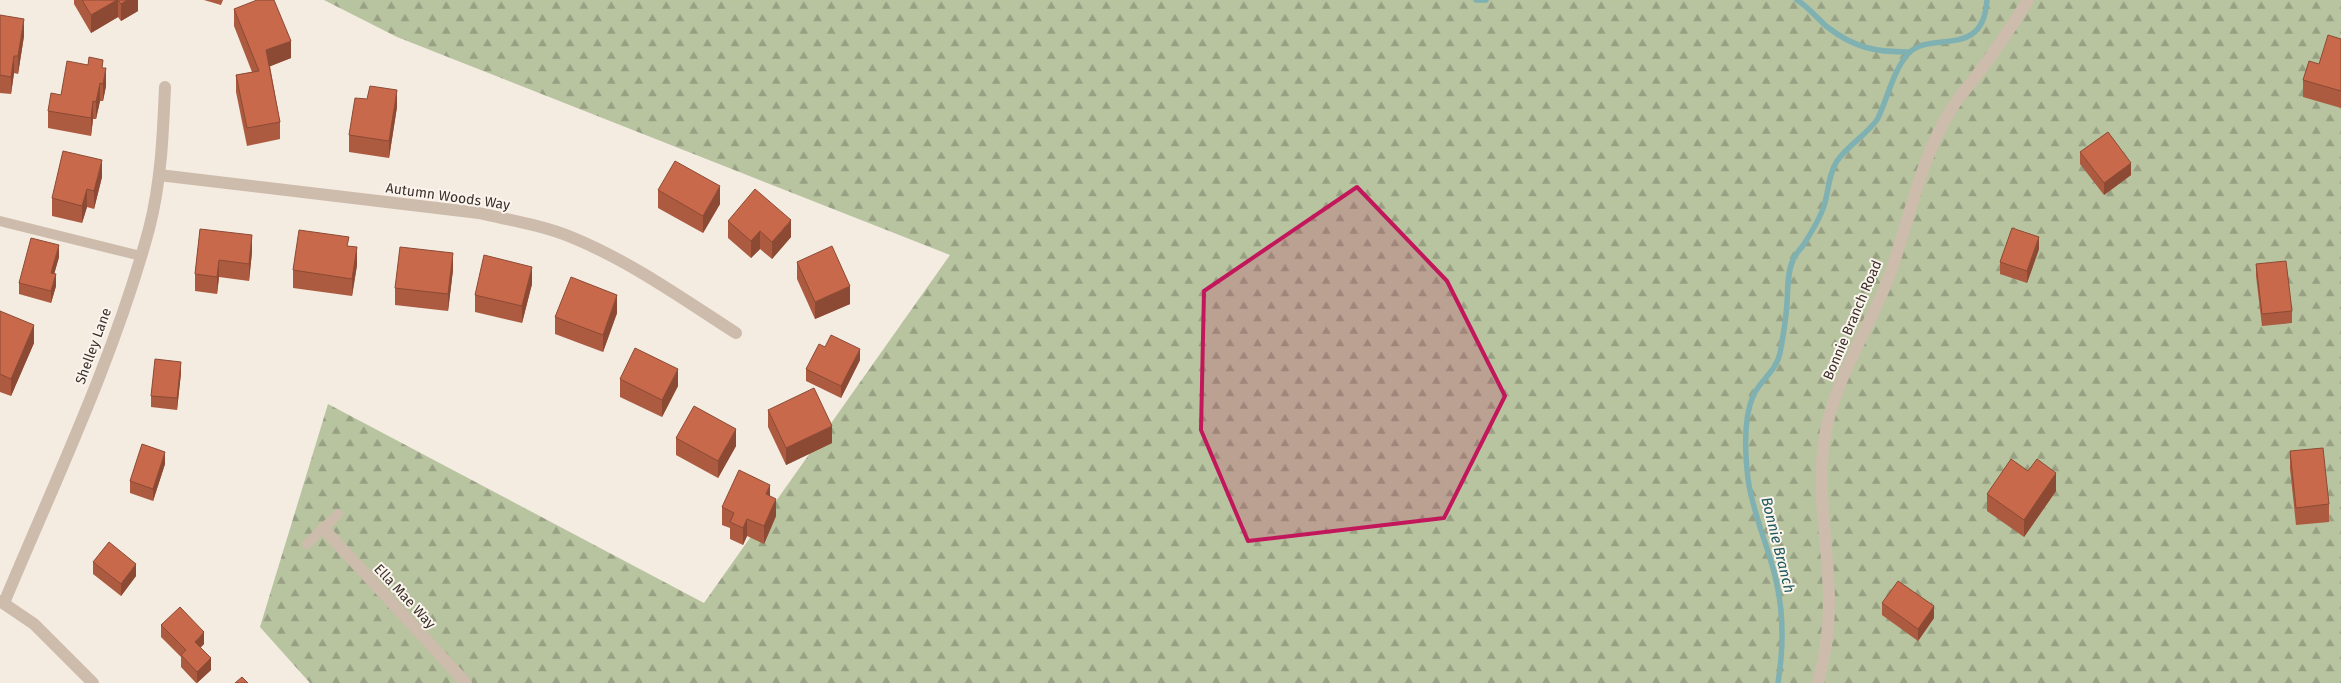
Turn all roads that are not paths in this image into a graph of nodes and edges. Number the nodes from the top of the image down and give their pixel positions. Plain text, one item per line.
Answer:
1 (2028, 0) edge
2 (165, 87) dead end
3 (160, 174) junction
4 (0, 221) edge
5 (140, 256) junction
6 (736, 333) dead end
7 (338, 514) dead end
8 (323, 528) junction
9 (308, 544) dead end
10 (2, 602) edge
11 (93, 683) edge
12 (466, 683) edge
13 (1818, 683) edge

1 - 13 street, Bonnie Branch Road
2 - 3 street, Shelley Lane
3 - 5 street, Shelley Lane
3 - 6 street, Autumn Woods Way
4 - 5 lane
5 - 10 street, Shelley Lane
7 - 8 lane
8 - 9 lane
8 - 12 street, Ella Mae Way
10 - 11 street

